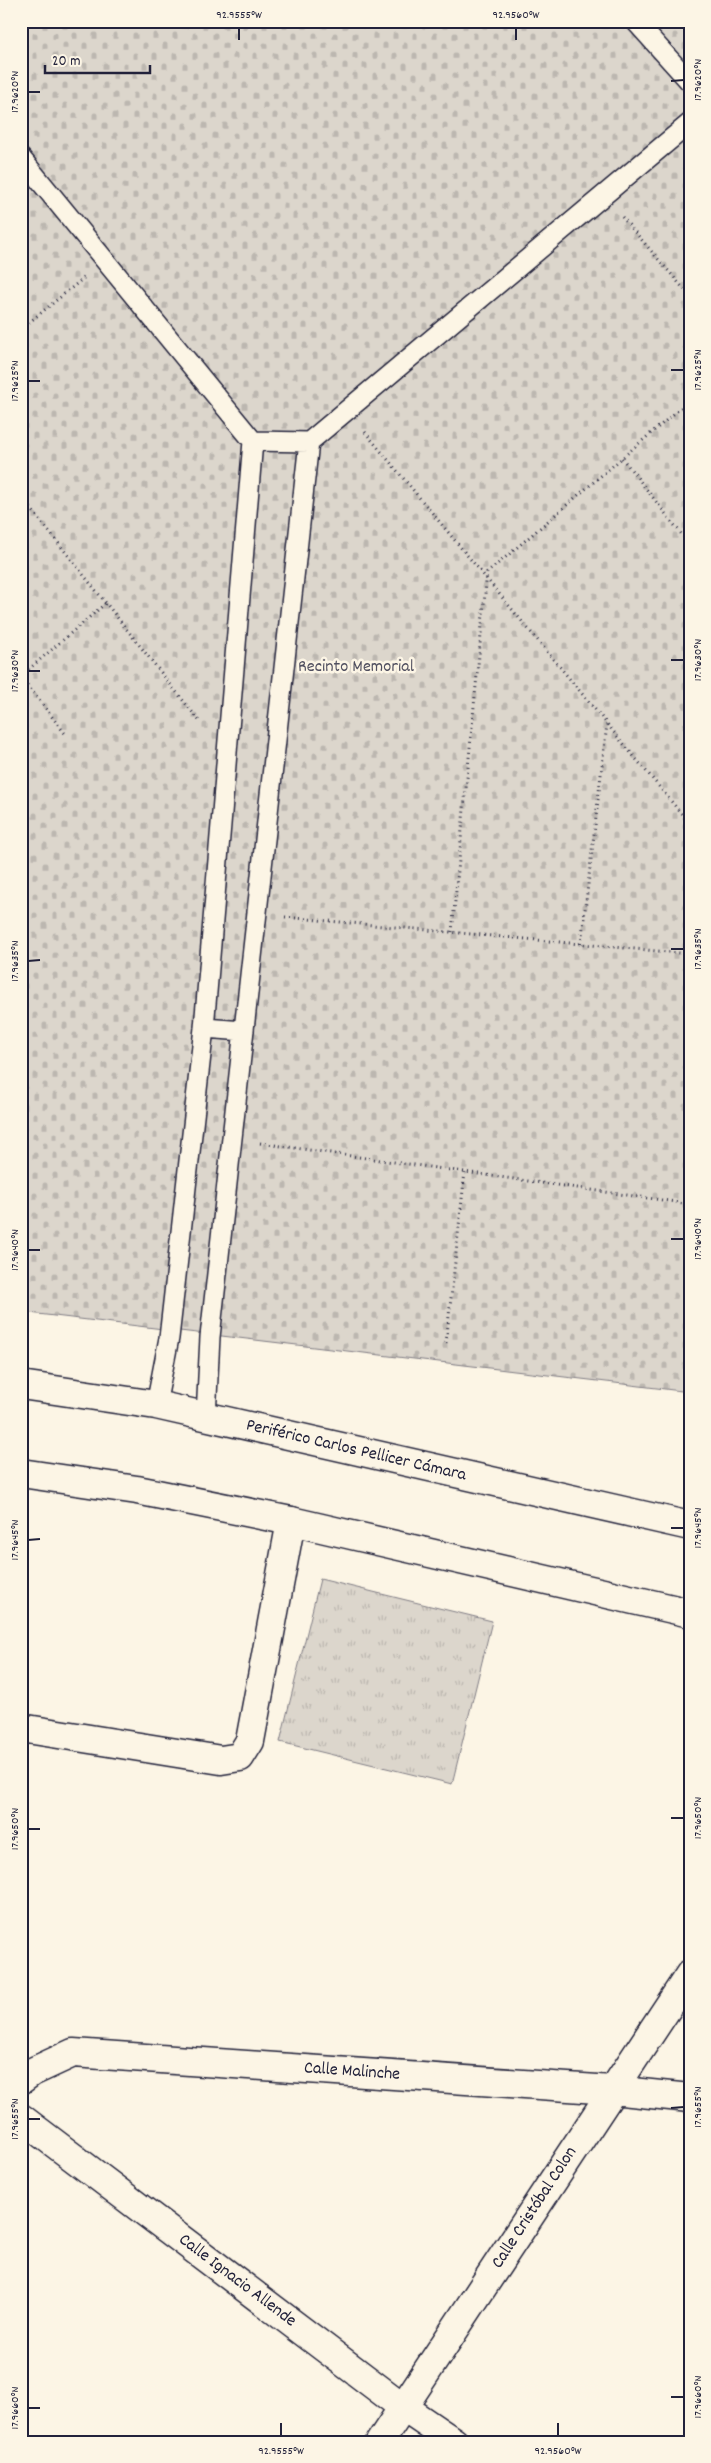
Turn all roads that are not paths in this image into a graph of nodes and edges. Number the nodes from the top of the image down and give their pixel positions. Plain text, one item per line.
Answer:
1 (635, 21) edge
2 (690, 82) edge
3 (690, 123) edge
4 (21, 158) edge
5 (253, 441) junction
6 (309, 442) junction
7 (204, 1028) junction
8 (244, 1031) junction
9 (21, 1385) edge
10 (156, 1405) junction
11 (206, 1417) junction
12 (21, 1473) edge
13 (292, 1521) junction
14 (690, 1526) edge
15 (690, 1614) edge
16 (21, 1728) edge
17 (690, 1974) edge
18 (21, 2080) edge
19 (612, 2090) junction
20 (690, 2098) edge
21 (21, 2118) edge
22 (404, 2408) junction
23 (380, 2442) edge
24 (454, 2442) edge

1 - 2 lane
3 - 6 lane
4 - 5 lane
5 - 6 lane
5 - 7 lane
6 - 8 lane
7 - 8 lane
7 - 10 lane
8 - 11 lane
9 - 10 street, Periférico Carlos Pellicer Cámara
10 - 11 street, Periférico Carlos Pellicer Cámara
11 - 14 street, Periférico Carlos Pellicer Cámara
12 - 13 street
13 - 15 street
13 - 16 street
17 - 19 street, Calle Cristóbal Colon
18 - 19 street, Calle Malinche
19 - 20 street, Calle Malinche
19 - 22 street, Calle Cristóbal Colon
21 - 22 street, Calle Ignacio Allende
22 - 23 street, Calle Cristóbal Colon
22 - 24 street, Calle Ignacio Allende

